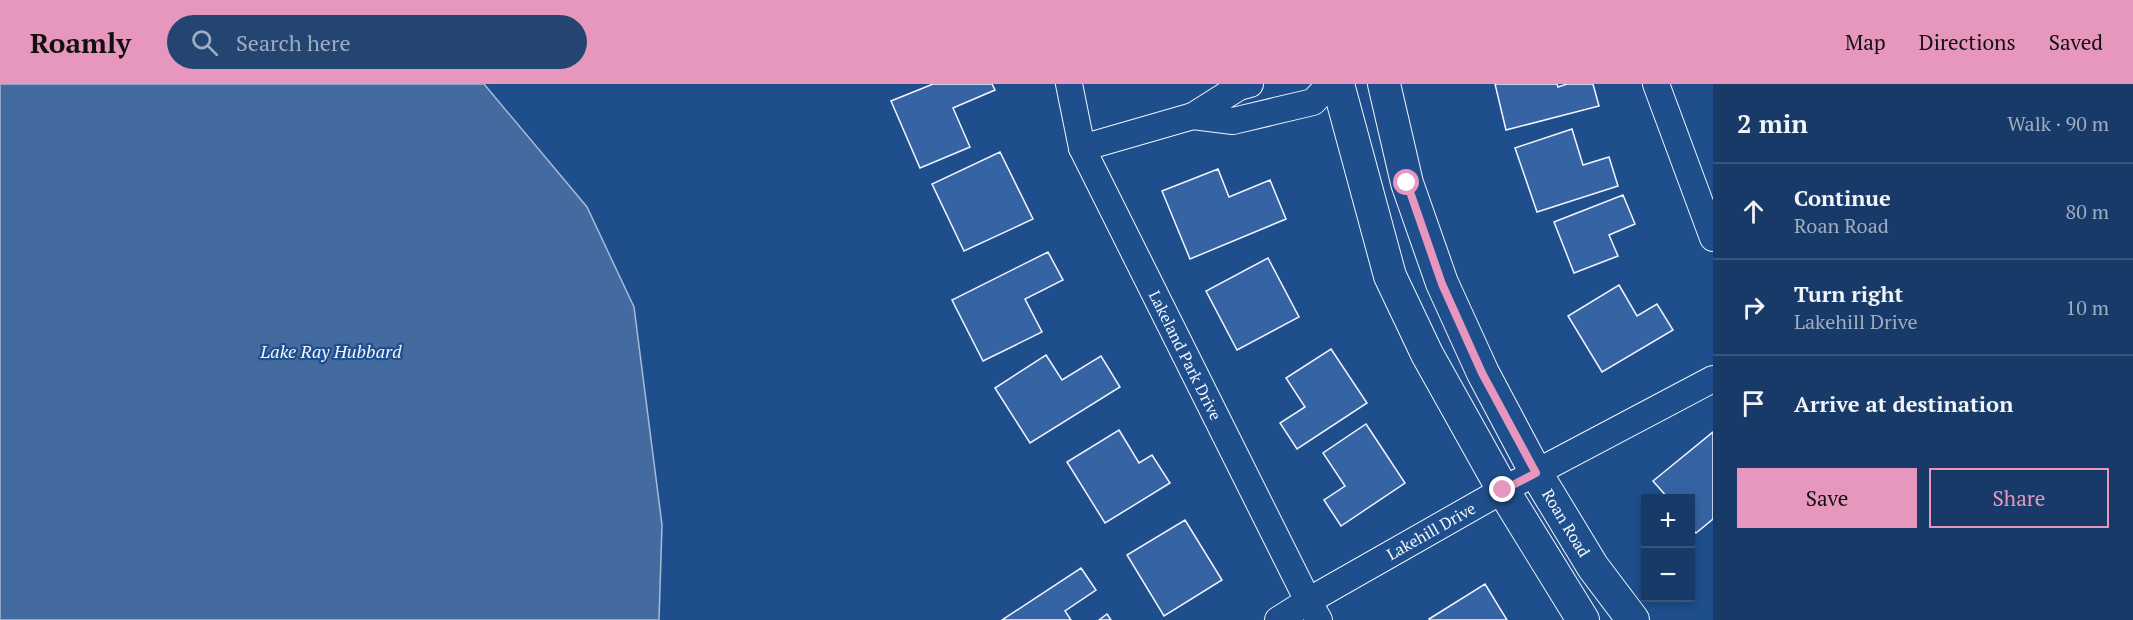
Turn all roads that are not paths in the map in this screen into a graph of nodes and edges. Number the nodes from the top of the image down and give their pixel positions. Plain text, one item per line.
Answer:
1 (1070, 84) edge
2 (1250, 84) edge
3 (1330, 84) edge
4 (1338, 84) edge
5 (1384, 84) edge
6 (1656, 84) edge
7 (1193, 116) junction
8 (1082, 148) junction
9 (1713, 238) edge
10 (1713, 379) edge
11 (1536, 473) junction
12 (1503, 490) junction
13 (1313, 610) edge
14 (1278, 620) edge
15 (1583, 620) edge
16 (1633, 620) edge

1 - 8 street, Lakeland Park Drive
2 - 7 street
3 - 7 street
4 - 12 street
5 - 11 street, Roan Road
6 - 9 street
7 - 8 street
8 - 13 street, Lakeland Park Drive
10 - 11 street, Lakehill Drive
11 - 12 street, Lakehill Drive
11 - 16 street, Roan Road
12 - 13 street, Lakehill Drive
12 - 15 street
13 - 14 street, Lakehill Drive

